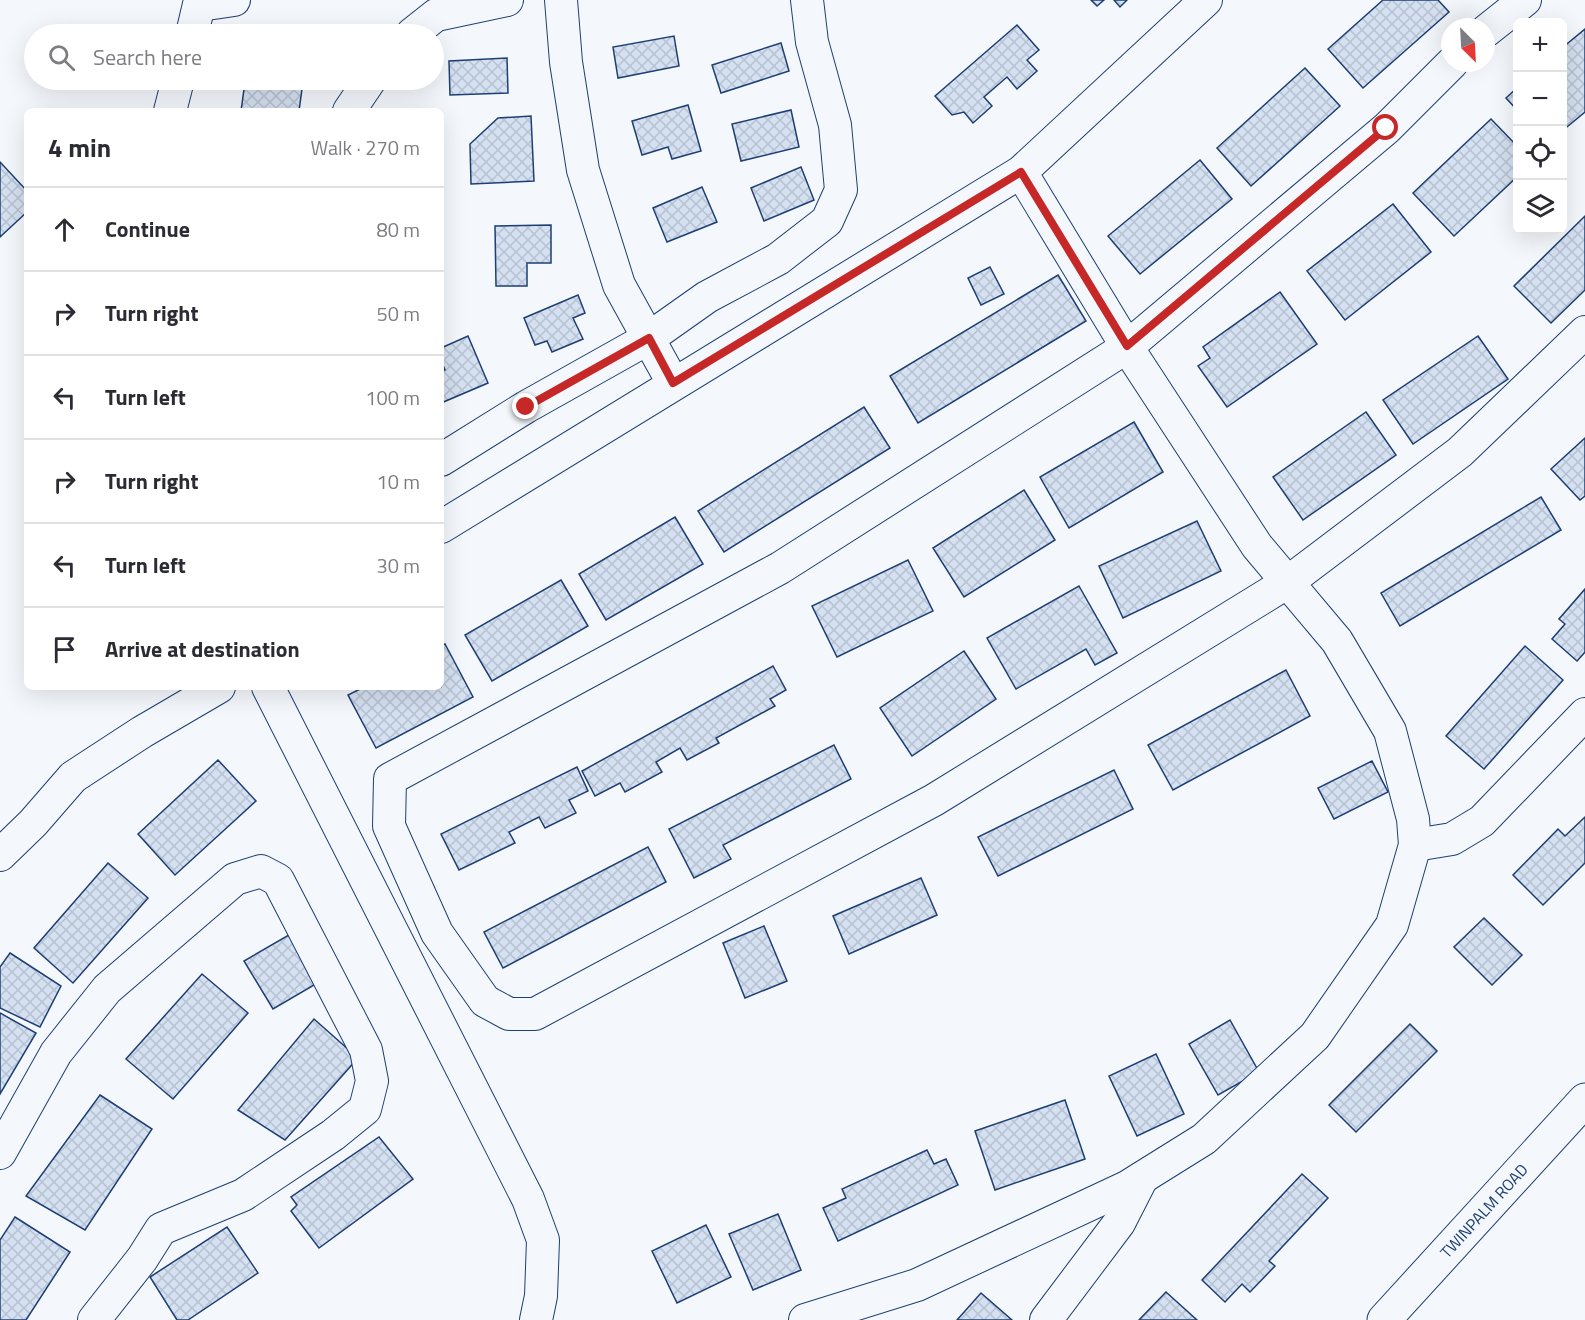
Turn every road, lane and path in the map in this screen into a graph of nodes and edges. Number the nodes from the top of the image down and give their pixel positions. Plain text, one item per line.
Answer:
1 (234, 0) edge
2 (507, 0) edge
3 (561, 0) edge
4 (807, 0) edge
5 (1206, 0) edge
6 (1525, 0) edge
7 (197, 13) edge
8 (425, 24) edge
9 (1495, 24) edge
10 (1443, 72) edge
11 (175, 90) edge
12 (363, 90) edge
13 (171, 108) edge
14 (351, 108) edge
15 (1021, 172) junction
16 (1585, 332) edge
17 (649, 338) junction
18 (1127, 346) junction
19 (673, 383) junction
20 (444, 458) edge
21 (444, 525) edge
22 (1288, 582) junction
23 (214, 690) edge
24 (270, 690) edge
25 (1585, 714) edge
26 (1415, 845) junction
27 (0, 855) edge
28 (1585, 1100) edge
29 (0, 1154) edge
30 (1142, 1178) junction
31 (94, 1320) edge
32 (536, 1320) edge
33 (805, 1320) edge
34 (1046, 1320) edge
35 (1384, 1320) edge

1 - 7 lane
2 - 8 lane
3 - 17 lane
4 - 17 lane
5 - 15 lane
6 - 9 lane
10 - 18 lane
11 - 13 lane
12 - 14 lane
15 - 18 lane
15 - 19 lane
16 - 22 lane
17 - 19 lane
17 - 20 lane
18 - 22 lane
18 - 22 lane
19 - 21 lane
22 - 26 lane
23 - 27 lane
24 - 32 lane
25 - 26 lane
26 - 30 lane
28 - 35 main road, TWINPALM ROAD
29 - 31 lane
30 - 33 lane
30 - 34 lane

